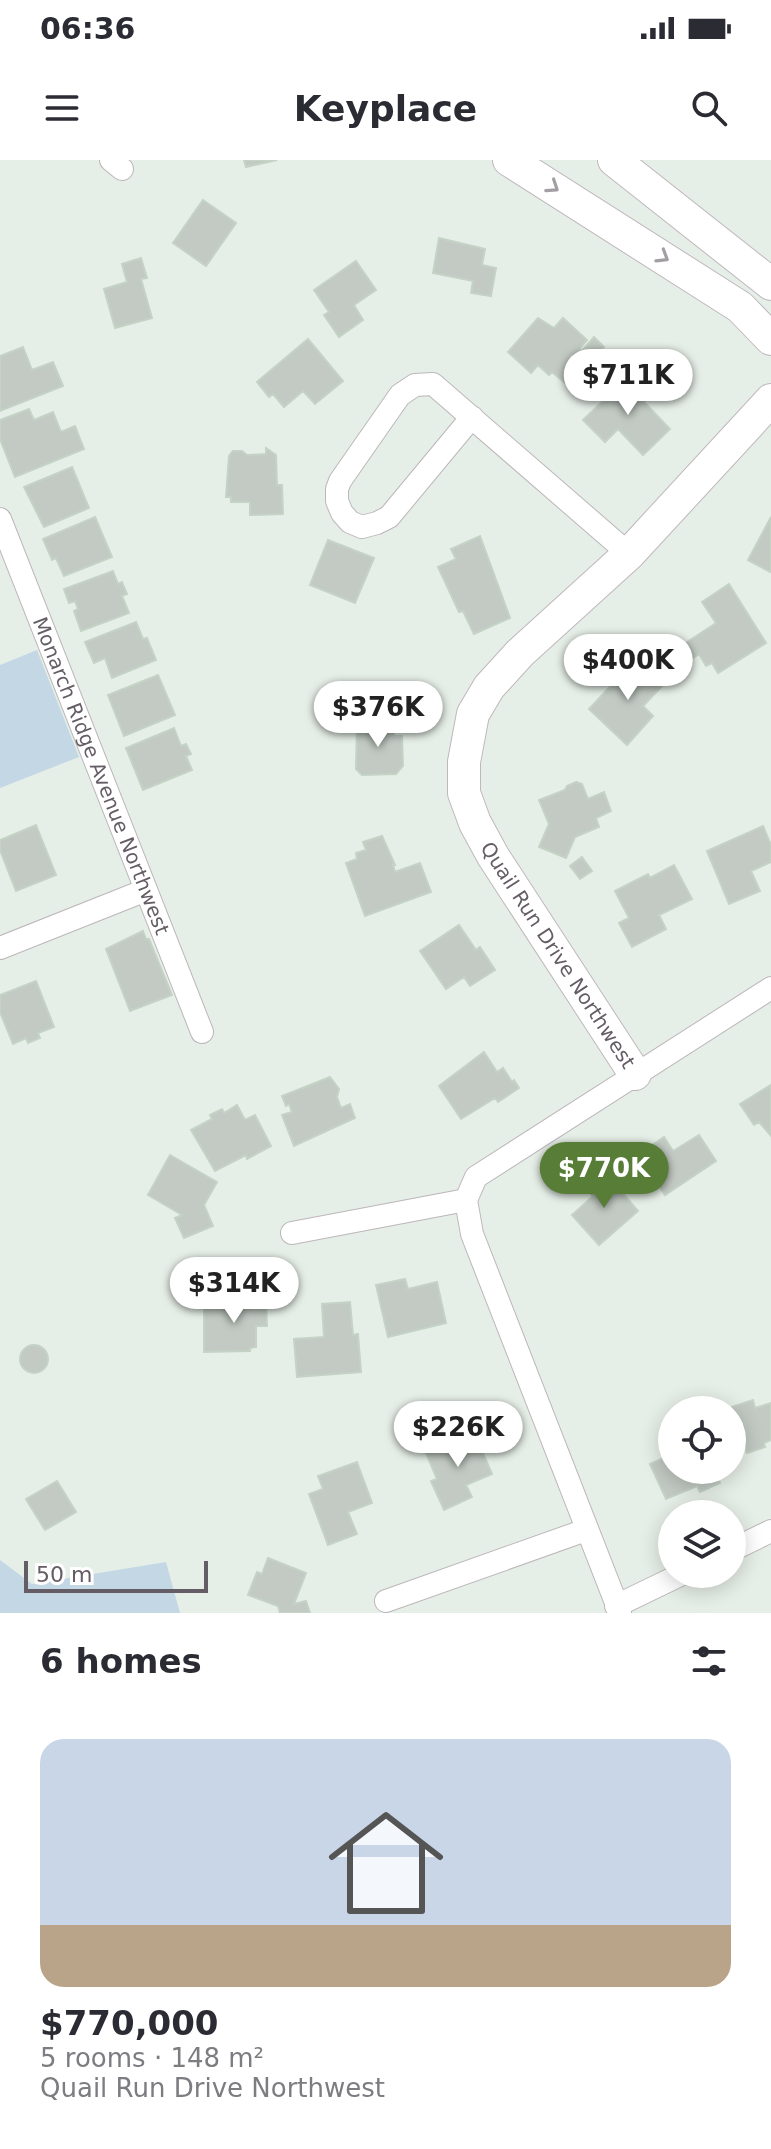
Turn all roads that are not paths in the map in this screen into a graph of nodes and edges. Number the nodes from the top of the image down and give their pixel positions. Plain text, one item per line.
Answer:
1 (509, 160) edge
2 (614, 160) edge
3 (771, 284) edge
4 (771, 339) edge
5 (771, 400) edge
6 (472, 417) junction
7 (0, 519) edge
8 (629, 554) junction
9 (146, 890) junction
10 (0, 948) edge
11 (771, 988) edge
12 (202, 1032) dead end
13 (635, 1074) junction
14 (466, 1200) junction
15 (292, 1233) dead end
16 (586, 1530) junction
17 (771, 1531) edge
18 (746, 1543) edge
19 (658, 1588) edge
20 (386, 1601) dead end
21 (618, 1610) edge

1 -> 4 street
2 - 3 street
5 - 8 street, Quail Run Drive Northwest
6 - 6 street
6 - 8 street
7 - 9 street, Monarch Ridge Avenue Northwest
8 - 13 street, Quail Run Drive Northwest
9 - 10 street
9 - 12 street, Monarch Ridge Avenue Northwest
11 - 13 street
13 - 14 street, Quail Run Drive Northwest
14 - 15 street
14 - 16 street
16 - 20 street
16 - 21 street
17 - 18 street
19 - 21 street

